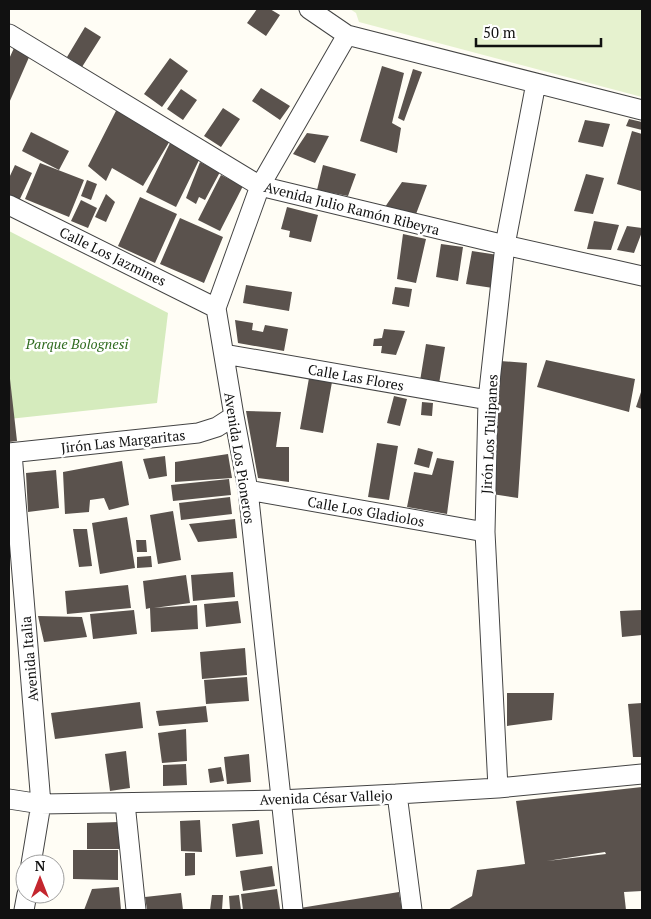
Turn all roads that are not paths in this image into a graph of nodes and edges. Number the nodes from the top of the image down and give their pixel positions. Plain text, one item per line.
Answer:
1 (309, 9) edge
2 (9, 34) edge
3 (347, 35) junction
4 (536, 83) junction
5 (642, 110) edge
6 (260, 186) junction
7 (9, 205) edge
8 (505, 246) junction
9 (642, 276) edge
10 (216, 308) junction
11 (224, 354) junction
12 (488, 400) junction
13 (234, 416) junction
14 (10, 453) edge
15 (248, 490) junction
16 (485, 532) junction
17 (642, 774) edge
18 (498, 788) junction
19 (397, 794) junction
20 (9, 799) edge
21 (280, 800) junction
22 (125, 803) junction
23 (41, 804) junction
24 (33, 854) edge
25 (136, 910) edge
26 (293, 910) edge
27 (412, 910) edge

1 - 3 street
2 - 6 street, Avenida Julio Ramón Ribeyra
3 - 4 street
3 - 6 street, Avenida Los Pioneros
4 - 5 street
4 - 8 street, Jirón Los Tulipanes
6 - 8 street, Avenida Julio Ramón Ribeyra
6 - 10 street, Avenida Los Pioneros
7 - 10 street, Calle Los Jazmines
8 - 9 street, Avenida Julio Ramón Ribeyra
8 - 12 street, Jirón Los Tulipanes
10 - 11 street, Avenida Los Pioneros
11 - 12 street, Calle Las Flores
11 - 13 street, Avenida Los Pioneros
12 - 16 street, Jirón Los Tulipanes
13 - 14 street, Jirón Las Margaritas
13 - 15 street, Avenida Los Pioneros
14 - 23 street, Avenida Italia
15 - 16 street, Calle Los Gladiolos
15 - 21 street, Avenida Los Pioneros
16 - 18 street, Jirón Los Tulipanes
17 - 18 street, Avenida César Vallejo
18 - 19 street, Avenida César Vallejo
19 - 21 street, Avenida César Vallejo
19 - 27 street
20 - 23 street, Avenida César Vallejo
21 - 22 street, Avenida César Vallejo
21 - 26 street, Avenida Los Pioneros
22 - 23 street, Avenida César Vallejo
22 - 25 street
23 - 24 street, Avenida Italia

